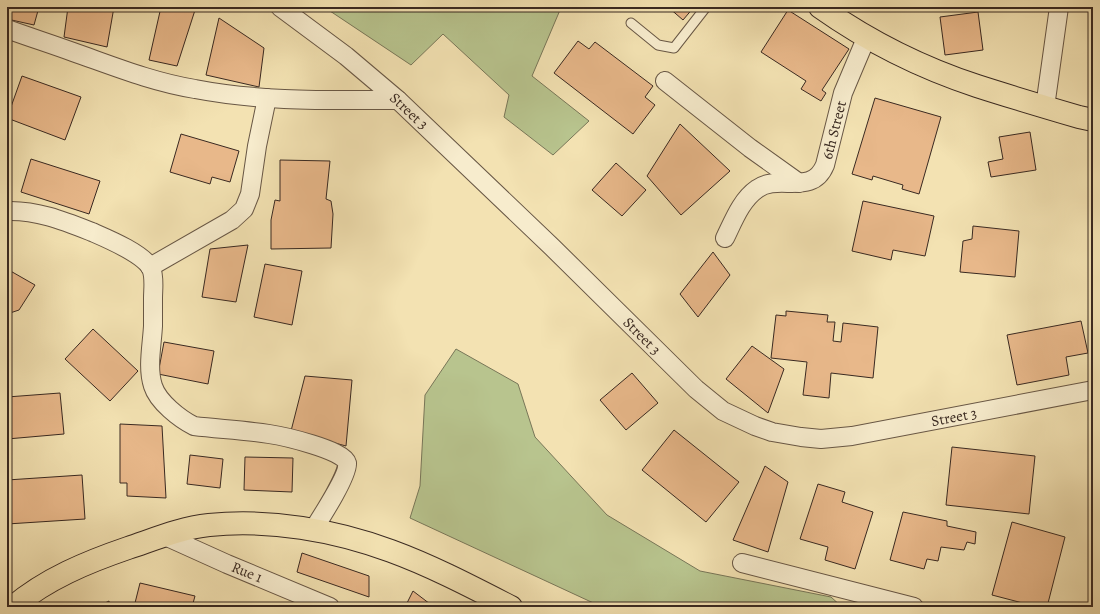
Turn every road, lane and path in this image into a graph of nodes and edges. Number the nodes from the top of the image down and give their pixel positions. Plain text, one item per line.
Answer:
1 (280, 7) edge
2 (706, 7) edge
3 (820, 7) edge
4 (1059, 7) edge
5 (631, 23) dead end
6 (7, 29) edge
7 (867, 36) junction
8 (665, 81) dead end
9 (267, 98) junction
10 (398, 100) junction
11 (1045, 107) junction
12 (1093, 120) edge
13 (799, 183) junction
14 (7, 211) edge
15 (725, 238) dead end
16 (150, 267) junction
17 (1093, 390) edge
18 (313, 530) junction
19 (165, 536) junction
20 (742, 563) dead end
21 (13, 607) edge
22 (330, 607) edge
23 (511, 607) edge
24 (914, 607) edge

1 - 10 street, Street 3
2 - 5 lane
3 - 7 highway
4 - 11 street
6 - 9 street
7 - 11 highway
7 - 13 street, 6th Street
8 - 13 street
9 - 10 street
9 - 16 street
10 - 17 street, Street 3
11 - 12 highway
13 - 15 street, 6th Street
14 - 16 street
16 - 18 street
18 - 19 highway
18 - 23 highway
19 - 21 highway
19 - 22 street, Rue 1
20 - 24 street

